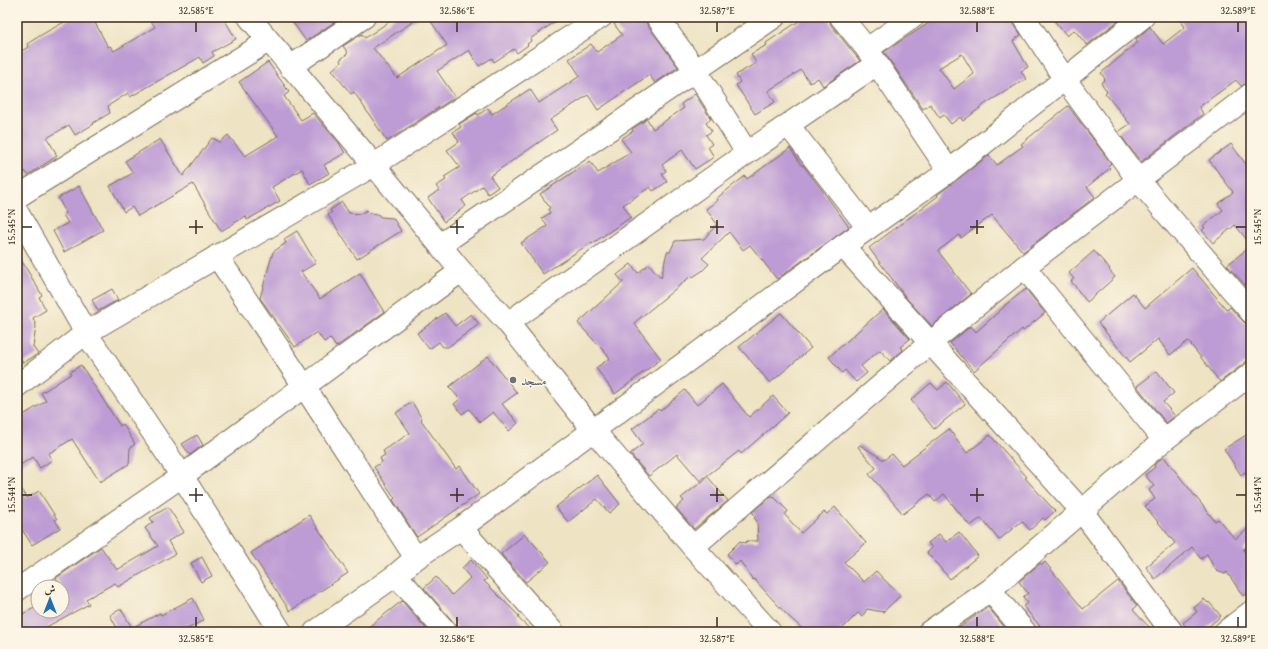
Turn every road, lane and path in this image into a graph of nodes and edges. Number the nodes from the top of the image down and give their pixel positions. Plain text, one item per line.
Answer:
1 (249, 17) edge
2 (364, 17) edge
3 (601, 17) edge
4 (657, 17) edge
5 (774, 17) edge
6 (841, 17) edge
7 (913, 17) edge
8 (1024, 17) edge
9 (1143, 17) edge
10 (268, 41) junction
11 (872, 56) junction
12 (290, 67) junction
13 (696, 71) junction
14 (1064, 78) junction
15 (1248, 104) edge
16 (788, 125) junction
17 (748, 153) junction
18 (374, 165) junction
19 (949, 170) junction
20 (1138, 180) junction
21 (17, 197) edge
22 (17, 212) edge
23 (868, 228) junction
24 (440, 245) junction
25 (843, 246) junction
26 (217, 256) junction
27 (1024, 267) junction
28 (461, 271) junction
29 (1251, 312) edge
30 (508, 323) junction
31 (86, 333) junction
32 (930, 343) junction
33 (1251, 374) edge
34 (17, 386) edge
35 (304, 386) junction
36 (593, 430) junction
37 (1164, 440) junction
38 (182, 476) junction
39 (1081, 510) junction
40 (461, 528) junction
41 (692, 548) junction
42 (416, 558) junction
43 (396, 575) junction
44 (17, 590) edge
45 (990, 590) junction
46 (1251, 612) edge
47 (1227, 631) edge
48 (281, 632) edge
49 (315, 632) edge
50 (446, 632) edge
51 (552, 632) edge
52 (770, 632) edge
53 (929, 632) edge
54 (1025, 632) edge
55 (1172, 632) edge

1 - 10 street
2 - 12 street
3 - 18 street
4 - 13 street
5 - 13 street
6 - 11 street
7 - 11 street
8 - 14 street
9 - 14 street
10 - 12 street
10 - 21 street
11 - 16 street
11 - 19 street
12 - 18 street
13 - 17 street
13 - 24 street
14 - 19 street
14 - 20 street
15 - 20 street
16 - 17 street
16 - 23 street
17 - 30 street
18 - 24 street
18 - 26 street
19 - 23 street
20 - 27 street
20 - 29 street
22 - 31 street
23 - 25 street
24 - 28 street
25 - 32 street
25 - 36 street
26 - 31 street
26 - 35 street
27 - 32 street
27 - 37 street
28 - 30 street
28 - 35 street
30 - 36 street
31 - 34 street
31 - 38 street
32 - 39 street
32 - 41 street
33 - 37 street
35 - 38 street
35 - 42 street
36 - 40 street
36 - 41 street
37 - 39 street
38 - 44 street
38 - 48 street
39 - 45 street
39 - 55 street
40 - 42 street
40 - 51 street
41 - 52 street
42 - 43 street
43 - 49 street
43 - 50 street
45 - 53 street
45 - 54 street
46 - 47 street

